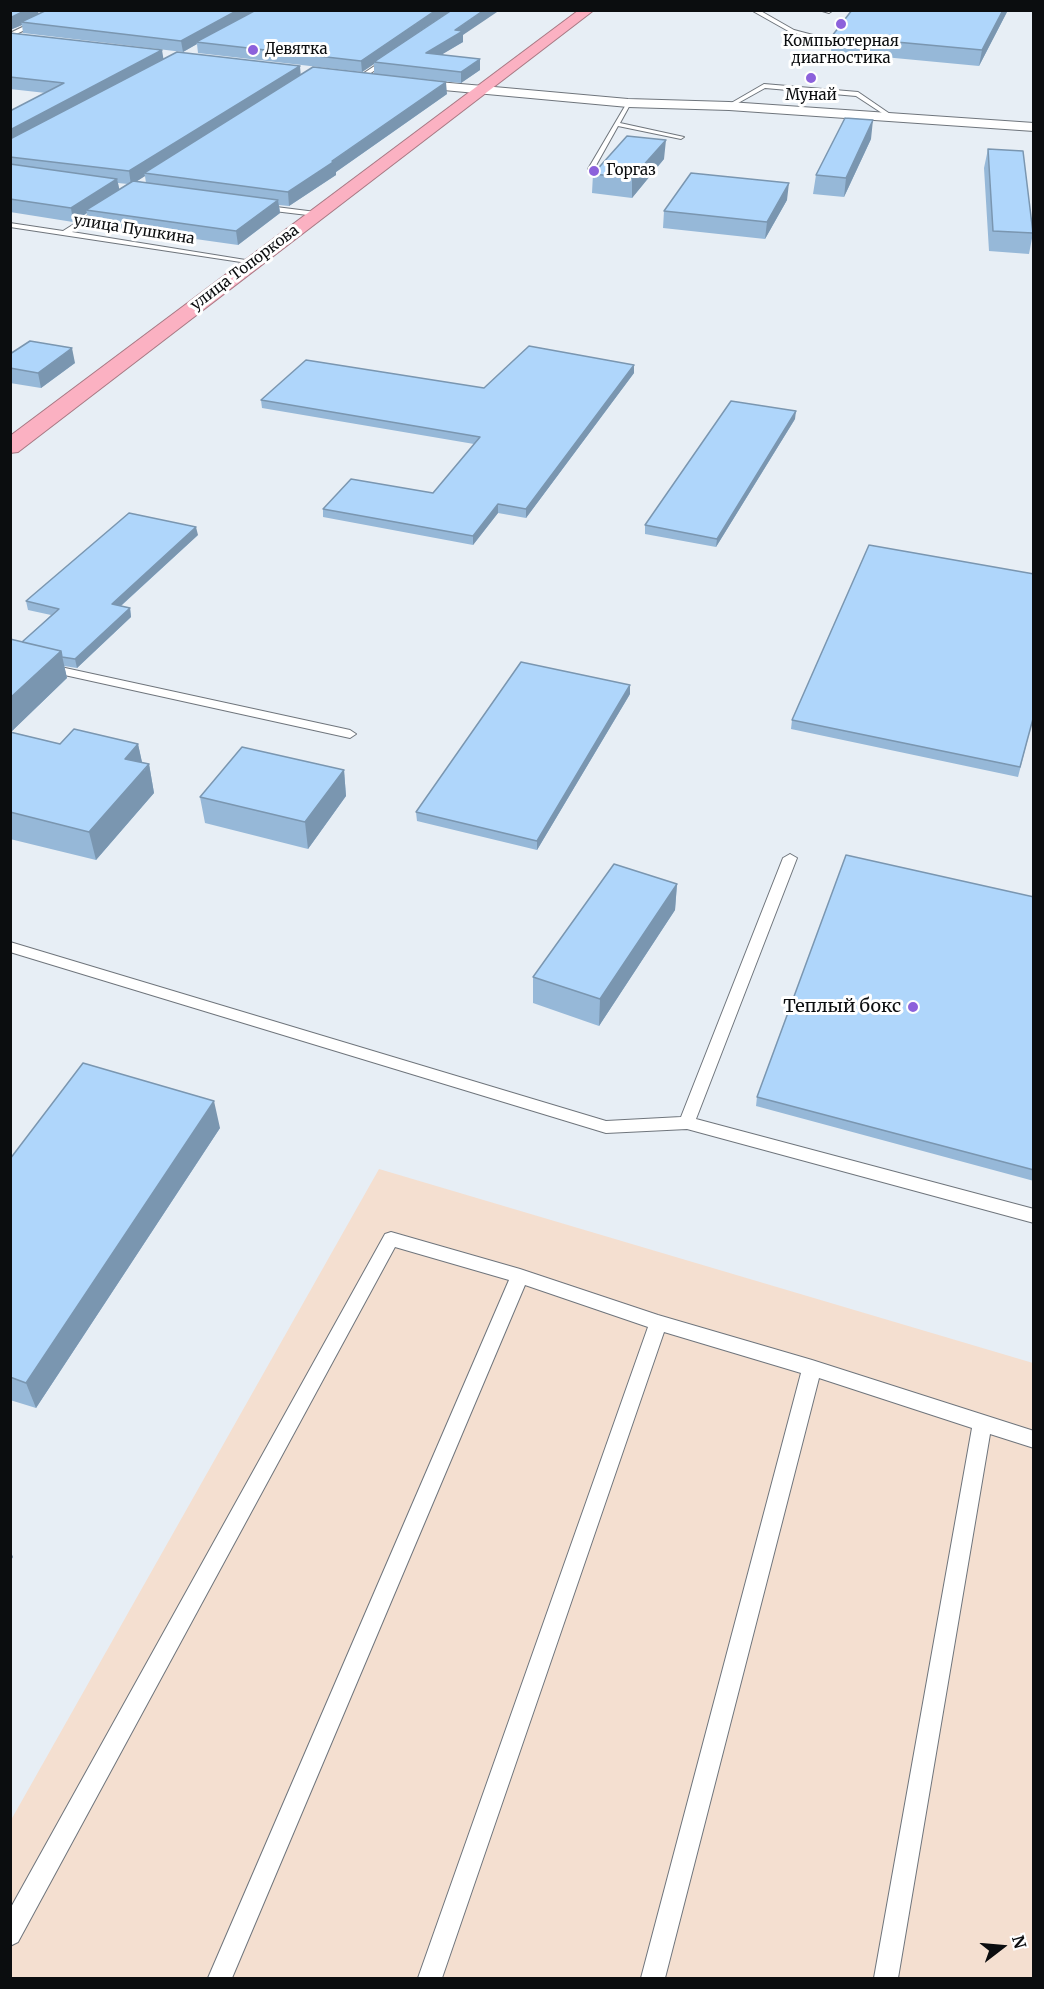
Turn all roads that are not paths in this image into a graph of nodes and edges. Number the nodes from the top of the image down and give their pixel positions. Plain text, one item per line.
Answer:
1 (64, 10) edge
2 (588, 10) edge
3 (754, 10) edge
4 (10, 36) edge
5 (34, 40) edge
6 (829, 40) dead end
7 (397, 53) edge
8 (354, 77) joint
9 (481, 92) junction
10 (628, 103) junction
11 (729, 106) junction
12 (890, 116) junction
13 (616, 124) junction
14 (1034, 127) edge
15 (681, 137) dead end
16 (591, 167) dead end
17 (112, 203) edge
18 (246, 205) edge
19 (316, 214) junction
20 (10, 225) edge
21 (65, 233) junction
22 (254, 262) junction
23 (10, 447) edge
24 (10, 659) edge
25 (350, 734) dead end
26 (790, 858) dead end
27 (10, 947) edge
28 (687, 1123) junction
29 (1034, 1216) edge
30 (520, 1276) junction
31 (658, 1323) junction
32 (812, 1368) junction
33 (982, 1424) junction
34 (1034, 1440) edge
35 (10, 1934) edge
36 (220, 1978) edge
37 (430, 1978) edge
38 (653, 1978) edge
39 (886, 1978) edge

1 - 4 lane
2 - 9 highway, улица Топоркова
3 - 6 lane
4 - 5 street
7 - 8 lane
8 - 9 street
9 - 10 street
9 - 19 highway, улица Топоркова
10 - 11 street
10 - 13 lane
11 - 12 street
11 - 12 lane
12 - 14 street
13 - 15 lane
13 - 16 lane
17 - 21 lane
18 - 19 lane
19 - 22 highway, улица Топоркова
20 - 21 lane, улица Пушкина
21 - 22 lane, улица Пушкина
22 - 23 highway, улица Топоркова
24 - 25 lane
26 - 28 lane
27 - 28 lane
28 - 29 lane
30 - 31 lane
30 - 35 lane
30 - 36 lane
31 - 32 lane
31 - 37 lane
32 - 33 lane
32 - 38 lane
33 - 34 lane
33 - 39 lane

